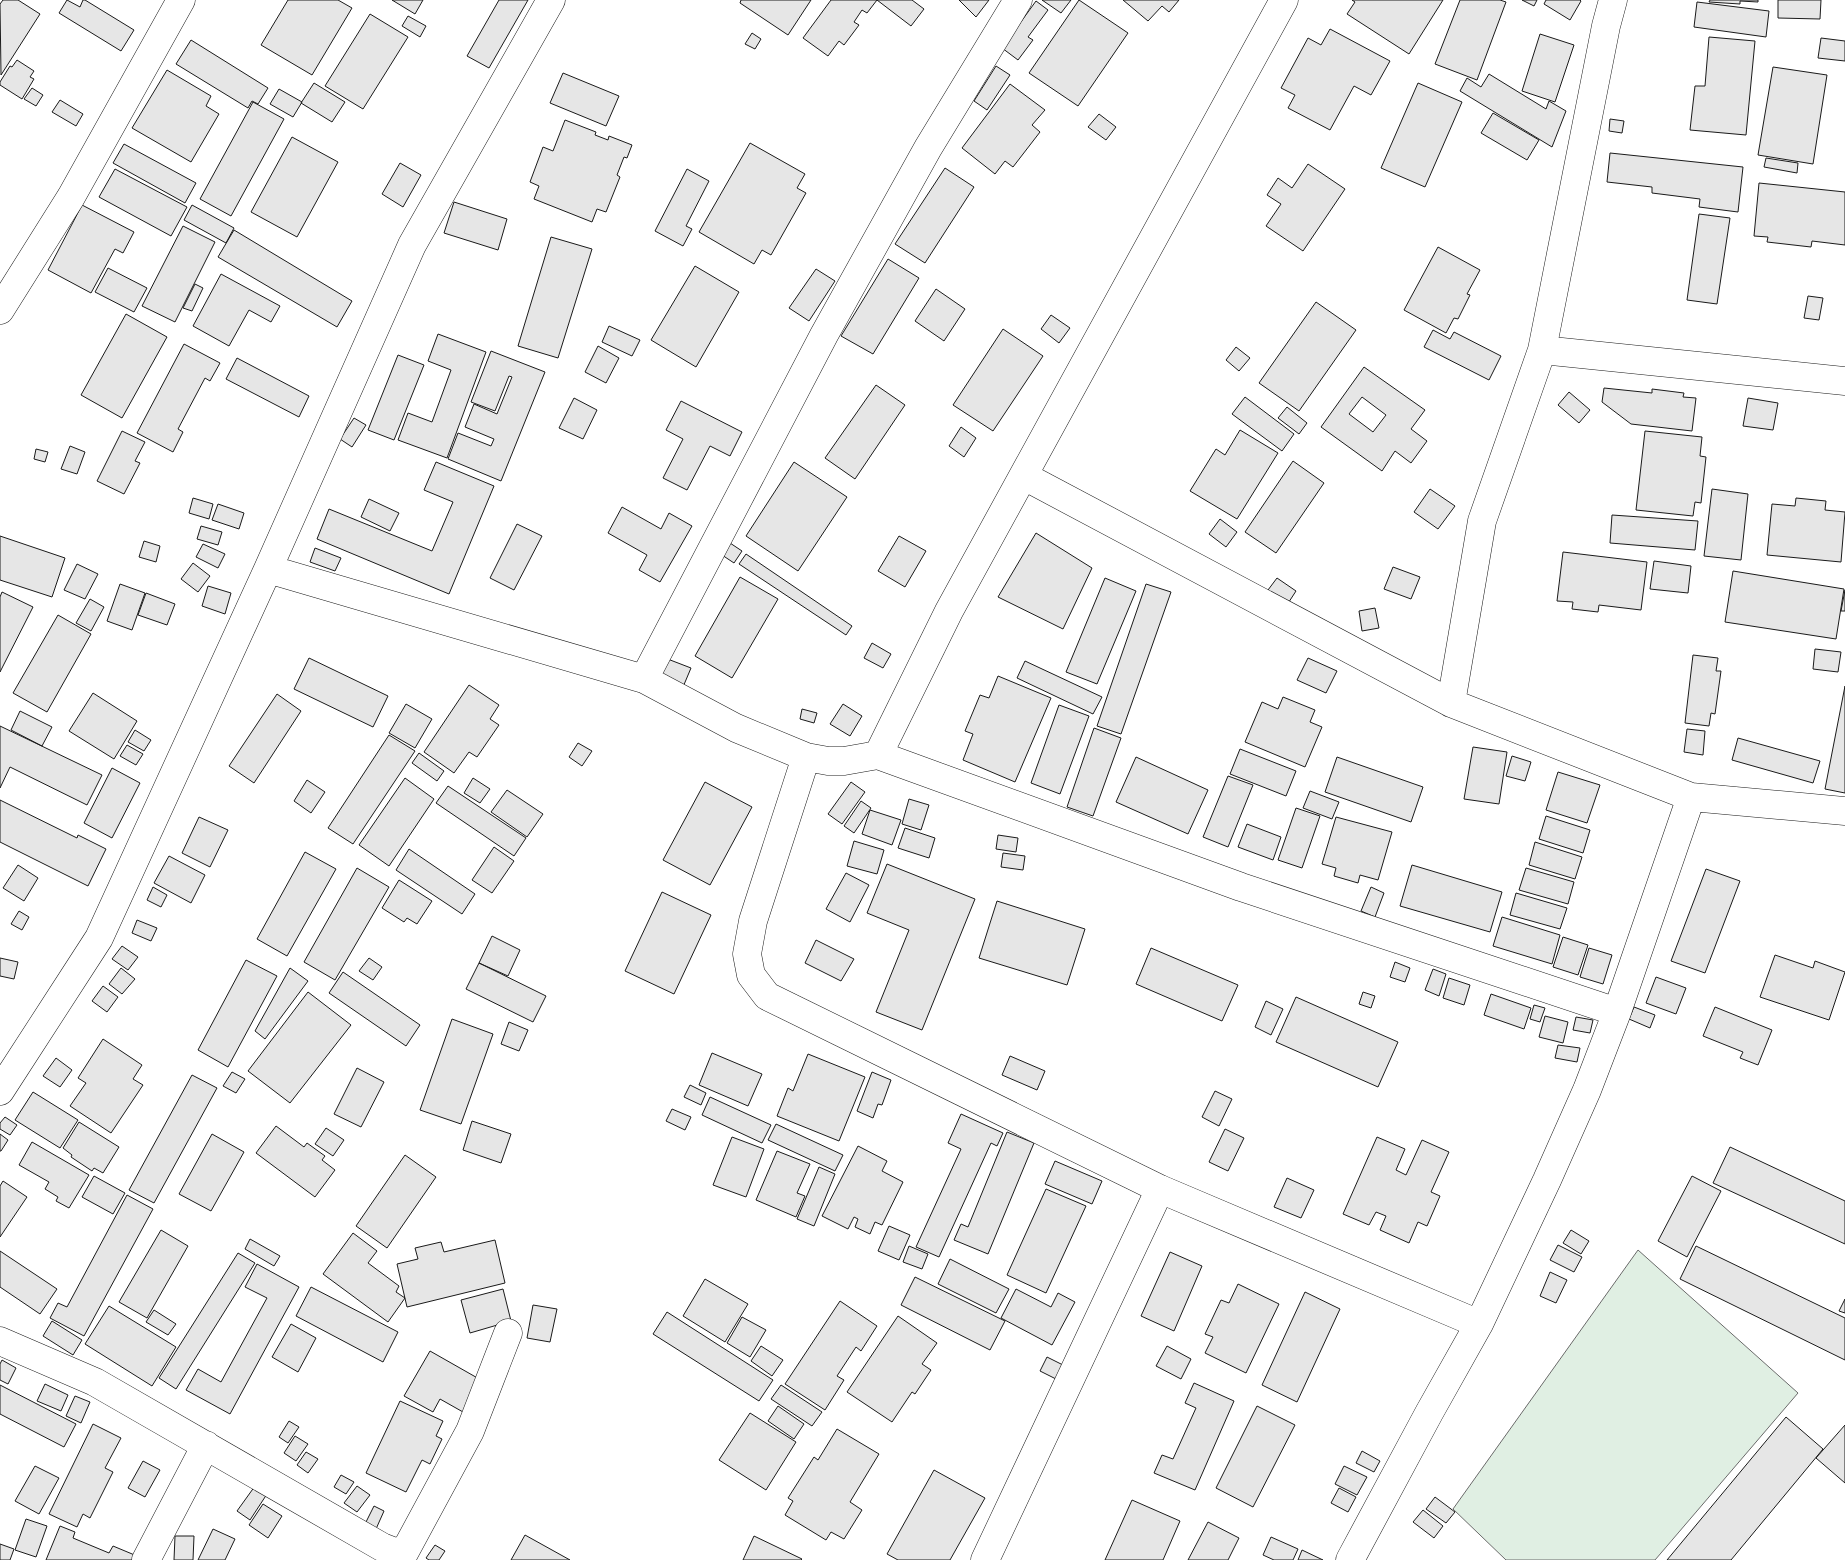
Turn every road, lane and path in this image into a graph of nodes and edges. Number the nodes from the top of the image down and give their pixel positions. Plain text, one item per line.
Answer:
1 (181, 0) edge
2 (551, 0) edge
3 (1018, 0) edge
4 (1284, 0) edge
5 (1614, 0) edge
6 (0, 310) edge
7 (1542, 350) junction
8 (1845, 381) edge
9 (1024, 476) junction
10 (268, 568) junction
11 (644, 680) junction
12 (1451, 703) junction
13 (878, 755) junction
14 (806, 758) junction
15 (1691, 797) junction
16 (1845, 811) edge
17 (1617, 1012) junction
18 (0, 1091) edge
19 (1160, 1189) junction
20 (1479, 1324) junction
21 (508, 1332) dead end
22 (0, 1341) edge
23 (206, 1445) junction
24 (402, 1558) edge
25 (146, 1560) edge
26 (986, 1560) edge
27 (1350, 1560) edge

1 - 6 street
2 - 10 street
3 - 11 street
4 - 9 street
5 - 7 street
7 - 8 street
7 - 12 street
9 - 12 street
9 - 13 street
10 - 11 street
10 - 18 street
11 - 14 street
12 - 15 street
13 - 14 street
13 - 17 street
14 - 19 street
15 - 16 street
15 - 17 street
17 - 20 street
19 - 20 street
19 - 26 street
20 - 27 street
21 - 24 street
22 - 23 street
23 - 24 street
23 - 25 street

